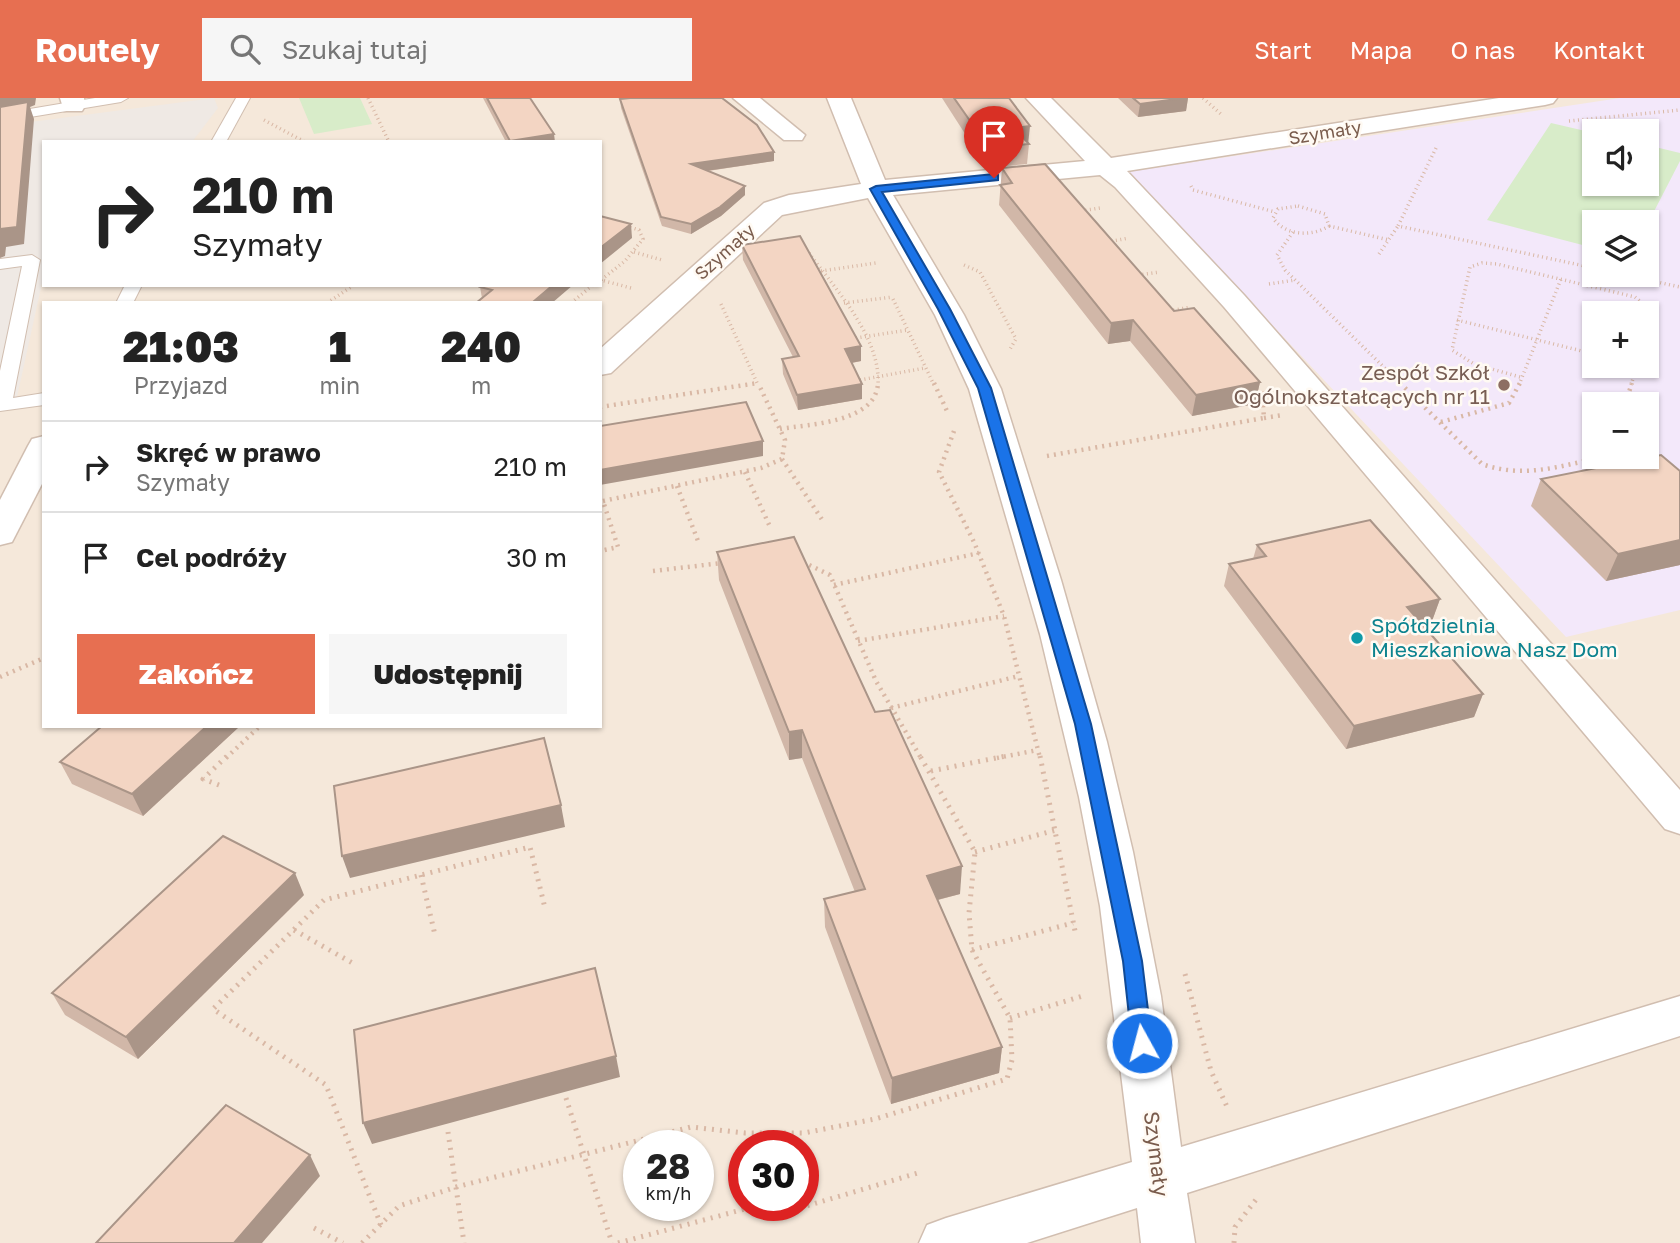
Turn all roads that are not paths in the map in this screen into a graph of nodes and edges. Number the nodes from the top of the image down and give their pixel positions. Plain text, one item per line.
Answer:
1 (121, 98) edge
2 (746, 98) edge
3 (839, 98) edge
4 (1038, 98) edge
5 (1545, 98) edge
6 (72, 102) edge
7 (241, 102) edge
8 (0, 118) edge
9 (793, 135) dead end
10 (219, 140) edge
11 (1105, 167) junction
12 (876, 189) junction
13 (0, 264) edge
14 (602, 364) edge
15 (42, 399) edge
16 (1, 405) edge
17 (42, 450) edge
18 (0, 534) edge
19 (1680, 818) edge
20 (1680, 1016) edge
21 (1159, 1179) junction
22 (946, 1243) edge
23 (1168, 1243) edge

1 - 6 lane
2 - 9 street
3 - 12 street, Szymały
4 - 11 street
5 - 11 street, Szymały
6 - 8 lane
7 - 10 lane
11 - 12 street, Szymały
11 - 19 street
12 - 14 street, Szymały
12 - 21 street, Szymały
13 - 16 lane
15 - 16 lane
17 - 18 street
20 - 21 street
21 - 22 street
21 - 23 street, Szymały

